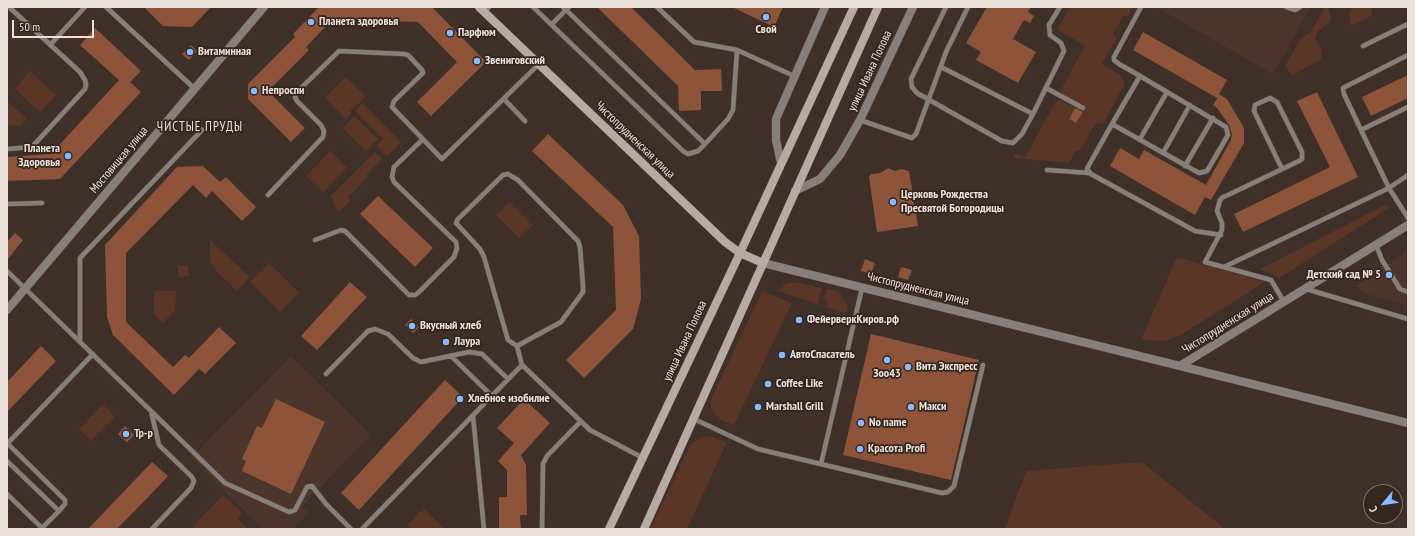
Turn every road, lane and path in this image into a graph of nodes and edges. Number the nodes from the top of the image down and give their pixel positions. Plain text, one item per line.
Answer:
1 (9, 7) edge
2 (85, 7) edge
3 (106, 7) edge
4 (264, 7) edge
5 (533, 7) edge
6 (657, 7) edge
7 (825, 7) edge
8 (854, 7) edge
9 (878, 7) edge
10 (913, 7) edge
11 (946, 7) edge
12 (968, 7) edge
13 (1060, 7) edge
14 (1141, 7) edge
15 (1286, 7) edge
16 (1300, 7) edge
17 (566, 8) edge
18 (484, 9) edge
19 (552, 24) junction
20 (1408, 24) edge
21 (50, 45) junction
22 (1363, 46) dead end
23 (737, 50) junction
24 (1408, 55) edge
25 (539, 64) junction
26 (941, 67) junction
27 (794, 76) junction
28 (1140, 76) junction
29 (1046, 88) junction
30 (195, 89) junction
31 (1167, 92) junction
32 (504, 99) junction
33 (929, 99) junction
34 (1190, 105) junction
35 (1083, 108) dead end
36 (1408, 108) edge
37 (1033, 114) junction
38 (1213, 118) junction
39 (860, 120) junction
40 (525, 121) dead end
41 (1112, 124) junction
42 (202, 130) dead end
43 (1362, 130) junction
44 (422, 140) junction
45 (1140, 140) junction
46 (705, 144) junction
47 (7, 149) edge
48 (1163, 153) junction
49 (782, 163) junction
50 (1185, 166) junction
51 (1282, 169) junction
52 (1047, 170) dead end
53 (1089, 173) junction
54 (1408, 176) edge
55 (1389, 188) junction
56 (795, 191) junction
57 (268, 195) dead end
58 (42, 203) dead end
59 (7, 204) edge
60 (1408, 218) edge
61 (1408, 225) edge
62 (1220, 235) junction
63 (315, 240) dead end
64 (1376, 245) junction
65 (740, 253) junction
66 (763, 263) junction
67 (1224, 267) junction
68 (7, 271) edge
69 (25, 288) junction
70 (862, 288) junction
71 (1306, 289) junction
72 (1408, 292) edge
73 (1284, 302) junction
74 (7, 310) edge
75 (1408, 319) edge
76 (80, 341) junction
77 (517, 346) junction
78 (93, 354) junction
79 (451, 356) junction
80 (522, 365) junction
81 (983, 365) dead end
82 (1180, 366) junction
83 (326, 374) dead end
84 (508, 379) junction
85 (492, 396) junction
86 (151, 411) junction
87 (473, 416) junction
88 (694, 419) junction
89 (581, 421) junction
90 (1408, 423) edge
91 (7, 443) edge
92 (643, 458) junction
93 (7, 461) edge
94 (821, 464) junction
95 (7, 494) edge
96 (59, 511) junction
97 (42, 529) edge
98 (152, 529) edge
99 (351, 529) edge
100 (362, 529) edge
101 (484, 529) edge
102 (542, 529) edge
103 (609, 529) edge
104 (644, 529) edge

1 - 21 lane
2 - 21 lane
3 - 30 lane
4 - 30 street, Мостовицкая улица
5 - 19 lane
6 - 23 lane
7 - 27 street
8 - 49 main road, улица Ивана Попова
9 - 56 main road, улица Ивана Попова
10 - 39 street, улица Ивана Попова
11 - 33 lane
12 - 26 lane
13 - 29 lane
14 - 28 lane
15 - 16 lane
17 - 19 lane
17 - 46 lane
18 - 25 main road, Чистопрудненская улица
19 - 46 lane
20 - 22 lane
21 - 47 lane
23 - 27 lane
23 - 46 lane
24 - 43 lane
25 - 32 lane
25 - 65 main road, Чистопрудненская улица
26 - 33 lane
26 - 37 lane
27 - 49 street
28 - 31 lane
28 - 41 lane
29 - 35 lane
29 - 37 lane
30 - 69 street, Мостовицкая улица
31 - 34 lane
31 - 45 lane
32 - 40 lane
32 - 44 lane
33 - 37 lane
33 - 39 lane
34 - 38 lane
34 - 48 lane
36 - 43 lane
38 - 50 lane
38 - 50 lane
39 - 56 street, улица Ивана Попова
41 - 45 lane
41 - 53 lane
42 - 76 lane
43 - 55 lane
44 - 57 lane
44 - 63 lane
45 - 48 lane
48 - 50 lane
49 - 65 main road, улица Ивана Попова
51 - 51 lane
51 - 62 lane
52 - 53 lane
53 - 62 lane
54 - 55 lane
55 - 60 lane
55 - 67 lane
56 - 66 main road, улица Ивана Попова
58 - 59 lane
61 - 64 street, Чистопрудненская улица
62 - 67 lane
64 - 71 street, Чистопрудненская улица
64 - 72 lane
65 - 66 main road, Чистопрудненская улица
65 - 92 main road, улица Ивана Попова
66 - 70 street, Чистопрудненская улица
66 - 88 main road, улица Ивана Попова
67 - 73 lane
68 - 69 lane
69 - 74 street, Мостовицкая улица
69 - 76 lane
70 - 82 street, Чистопрудненская улица
70 - 94 lane
71 - 73 street, Чистопрудненская улица
71 - 75 lane
73 - 82 street, Чистопрудненская улица
76 - 78 lane
77 - 77 lane
77 - 80 lane
78 - 86 lane
78 - 91 lane
79 - 83 lane
79 - 84 lane
79 - 85 lane
80 - 84 lane
80 - 89 lane
81 - 94 lane
82 - 90 street
84 - 85 lane
85 - 87 lane
86 - 98 lane
86 - 99 lane
87 - 100 lane
87 - 101 lane
88 - 94 lane
88 - 104 main road, улица Ивана Попова
89 - 92 lane
89 - 102 lane
91 - 96 lane
92 - 103 main road, улица Ивана Попова
93 - 96 lane
95 - 97 lane
96 - 97 lane

